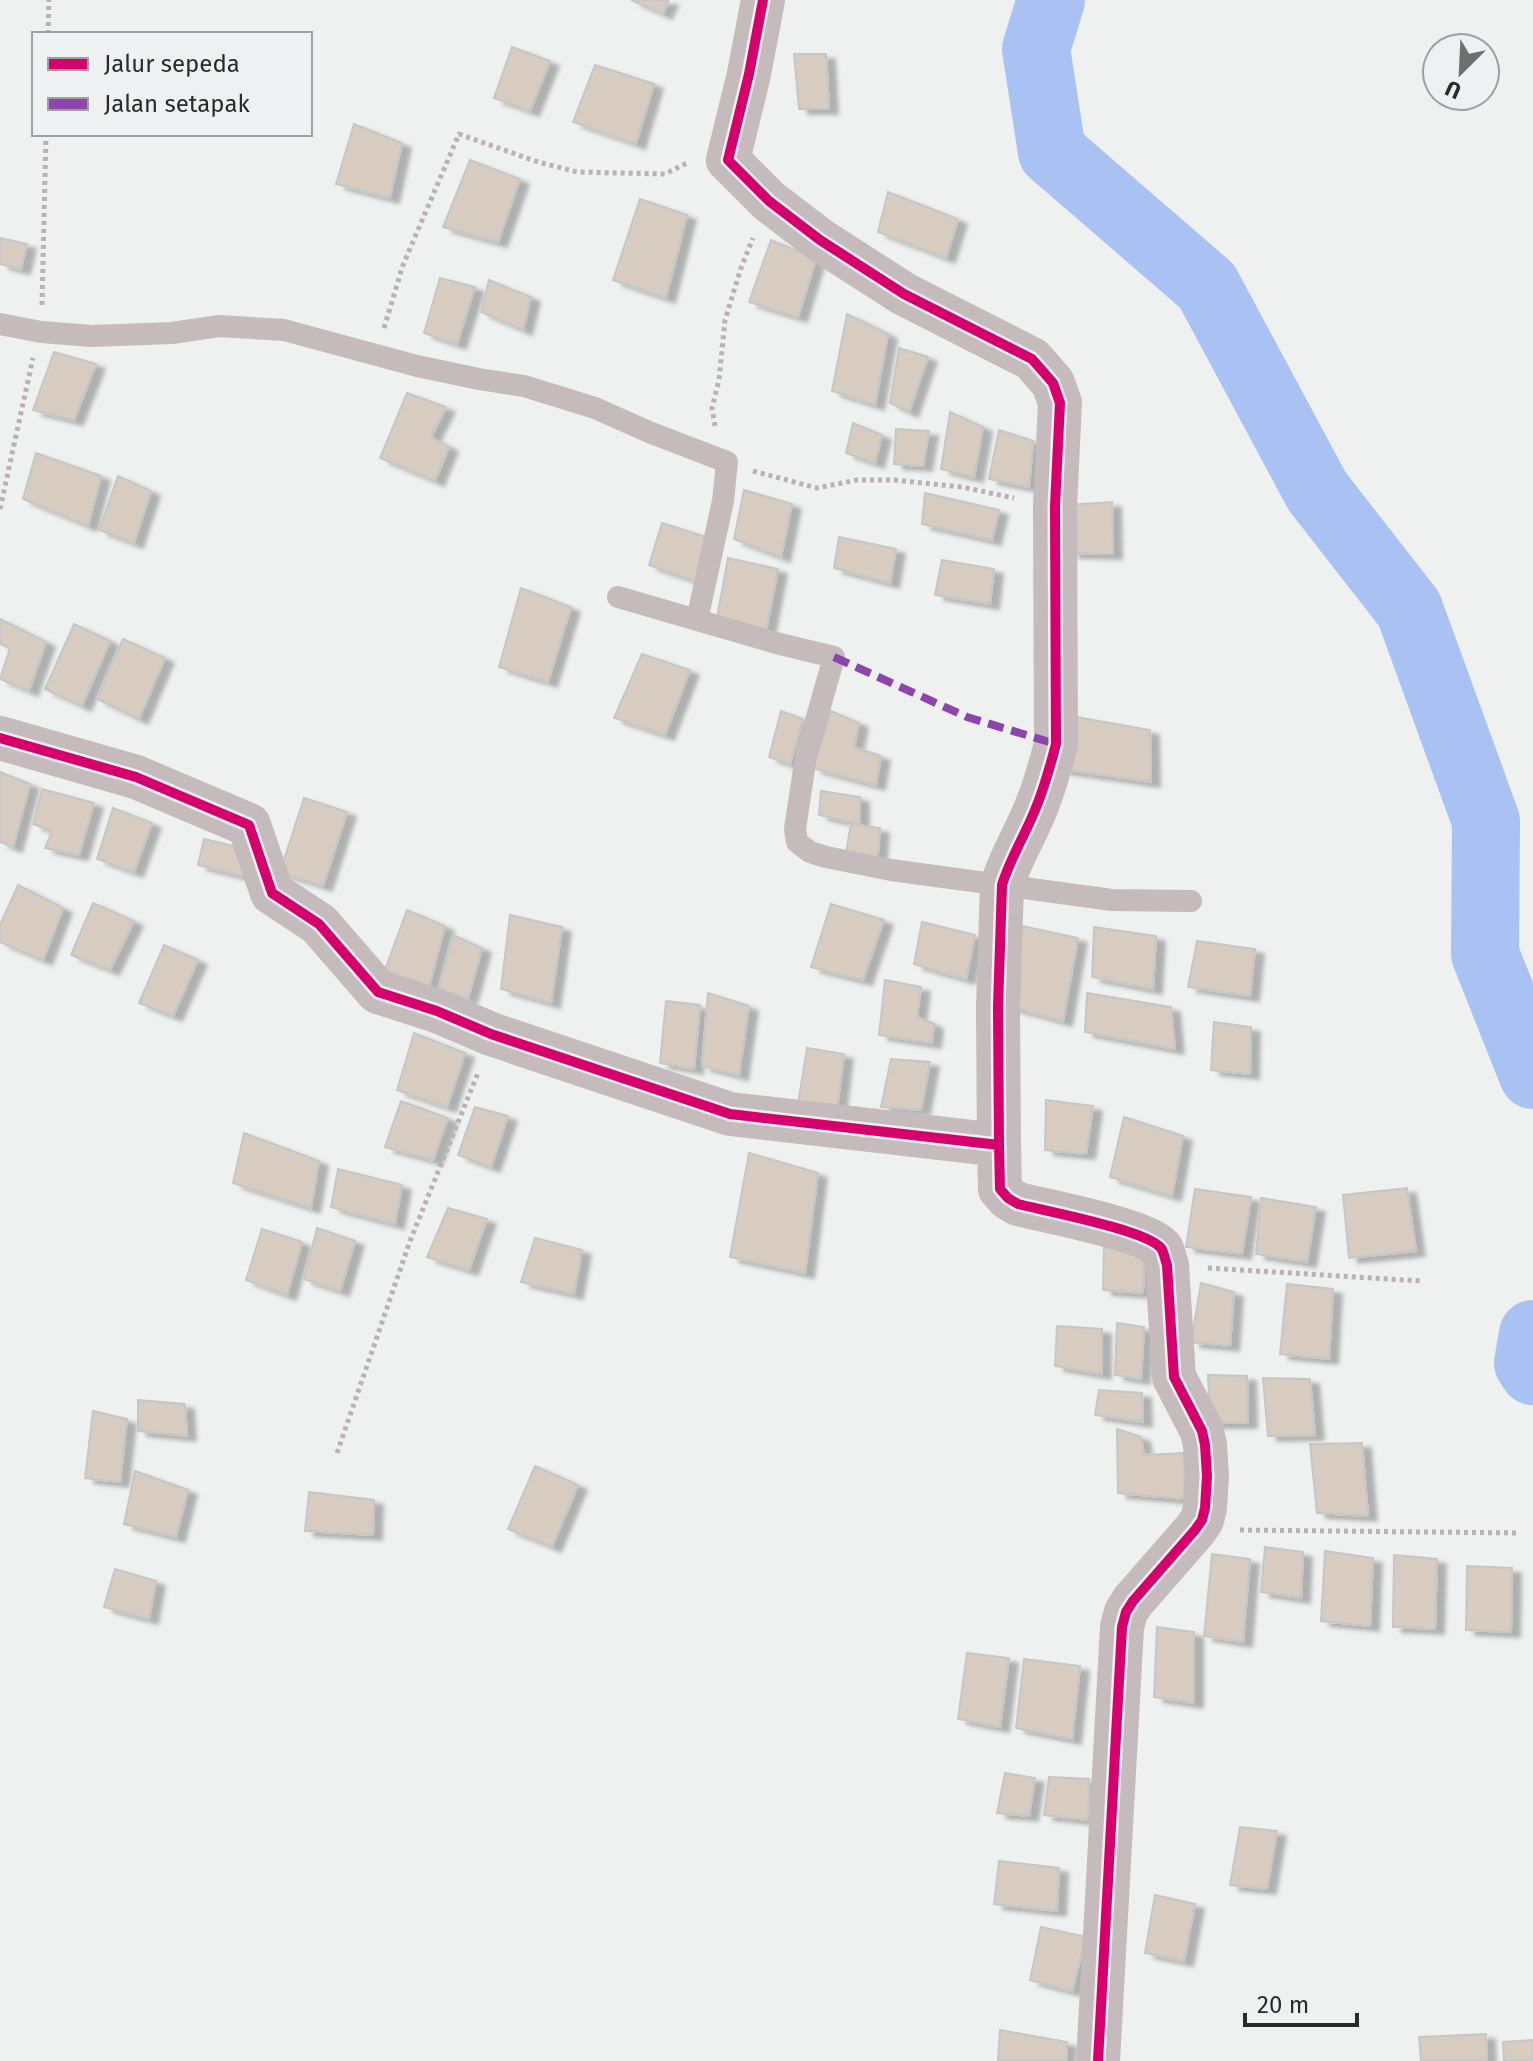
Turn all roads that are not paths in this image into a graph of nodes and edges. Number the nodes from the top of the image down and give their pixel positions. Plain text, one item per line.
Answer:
1 (763, 0) edge
2 (0, 324) edge
3 (618, 597) dead end
4 (697, 620) junction
5 (0, 738) edge
6 (1002, 885) junction
7 (1191, 901) dead end
8 (999, 1145) junction
9 (1098, 2061) edge

1 - 6 street
2 - 4 lane
3 - 4 lane
4 - 6 lane
5 - 8 street
6 - 7 lane
6 - 8 street
8 - 9 street

